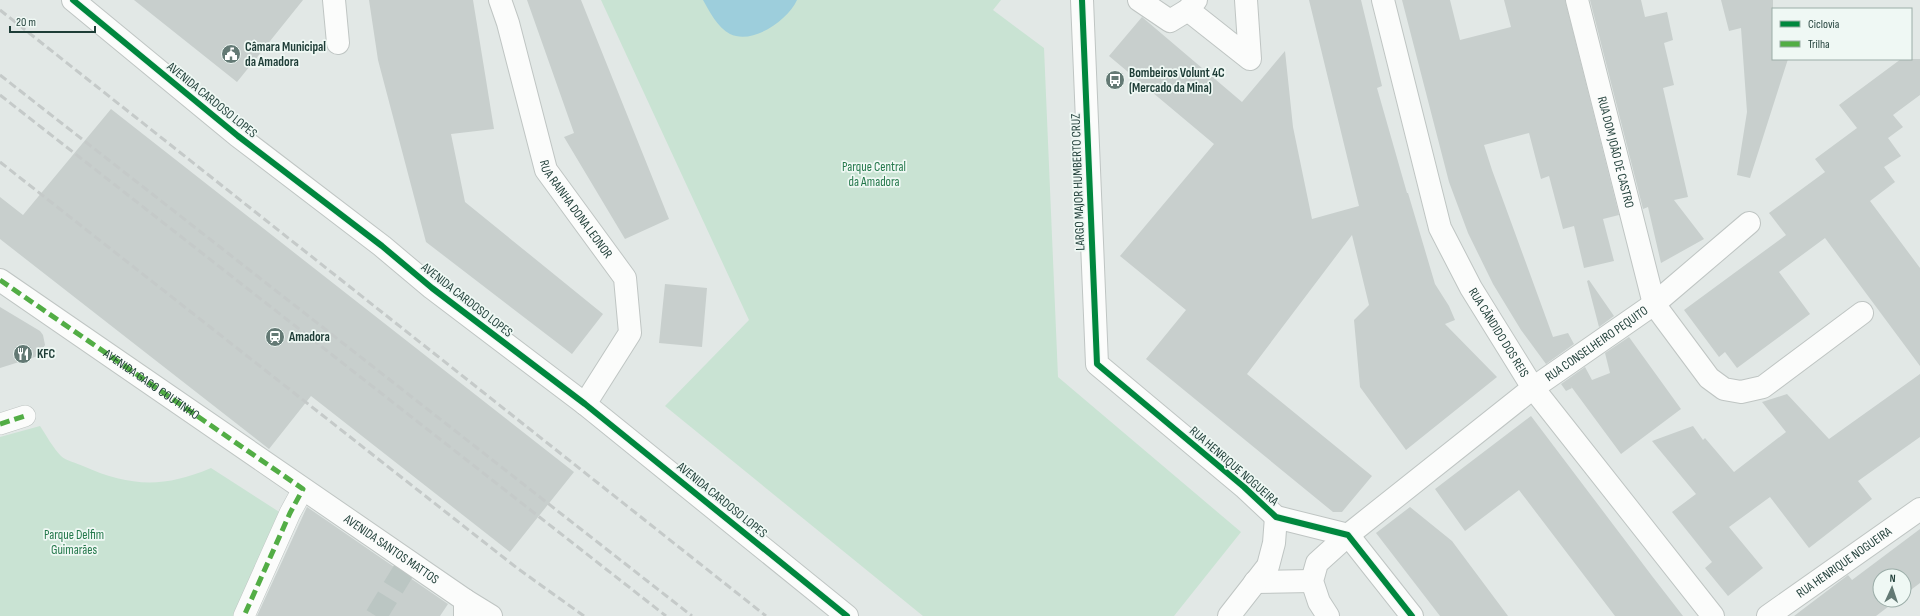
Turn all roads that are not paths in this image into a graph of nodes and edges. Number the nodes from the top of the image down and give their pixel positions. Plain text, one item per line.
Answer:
1 (74, 0) edge
2 (334, 0) edge
3 (500, 0) edge
4 (1082, 0) edge
5 (1139, 0) edge
6 (1246, 0) edge
7 (1383, 0) edge
8 (1578, 0) edge
9 (1192, 5) edge
10 (338, 44) dead end
11 (1749, 223) dead end
12 (0, 280) edge
13 (1654, 304) junction
14 (1862, 313) dead end
15 (1097, 364) joint
16 (1533, 388) junction
17 (585, 404) junction
18 (25, 416) dead end
19 (0, 424) edge
20 (303, 489) junction
21 (1920, 508) edge
22 (1276, 517) junction
23 (1348, 535) junction
24 (1312, 581) junction
25 (1255, 582) junction
26 (465, 608) edge
27 (244, 616) edge
28 (491, 616) edge
29 (847, 616) edge
30 (1229, 616) edge
31 (1328, 616) edge
32 (1412, 616) edge
33 (1713, 616) edge
34 (1768, 616) edge

1 - 17 street, AVENIDA CARDOSO LOPES
2 - 10 street
3 - 17 street, RUA RAINHA DONA LEONOR
4 - 15 street, LARGO MAJOR HUMBERTO CRUZ
5 - 9 street
6 - 9 street
7 - 16 street, RUA CÂNDIDO DOS REIS
8 - 13 street, RUA DOM JOÃO DE CASTRO
11 - 13 street, RUA CONSELHEIRO PEQUITO
12 - 20 street, AVENIDA GAGO COUTINHO
13 - 14 street
13 - 16 street, RUA CONSELHEIRO PEQUITO
15 - 22 street, RUA HENRIQUE NOGUEIRA
16 - 23 street, RUA CONSELHEIRO PEQUITO
16 - 33 street, RUA CÂNDIDO DOS REIS
17 - 29 street, AVENIDA CARDOSO LOPES
18 - 19 street
20 - 26 street, AVENIDA SANTOS MATTOS
20 - 27 street
21 - 34 street, RUA HENRIQUE NOGUEIRA
22 - 23 street, RUA HENRIQUE NOGUEIRA
22 - 25 street
23 - 24 street, RUA CONSELHEIRO PEQUITO
23 - 32 street
24 - 25 street
24 - 31 street
25 - 30 street
26 - 28 street, AVENIDA SANTOS MATTOS

